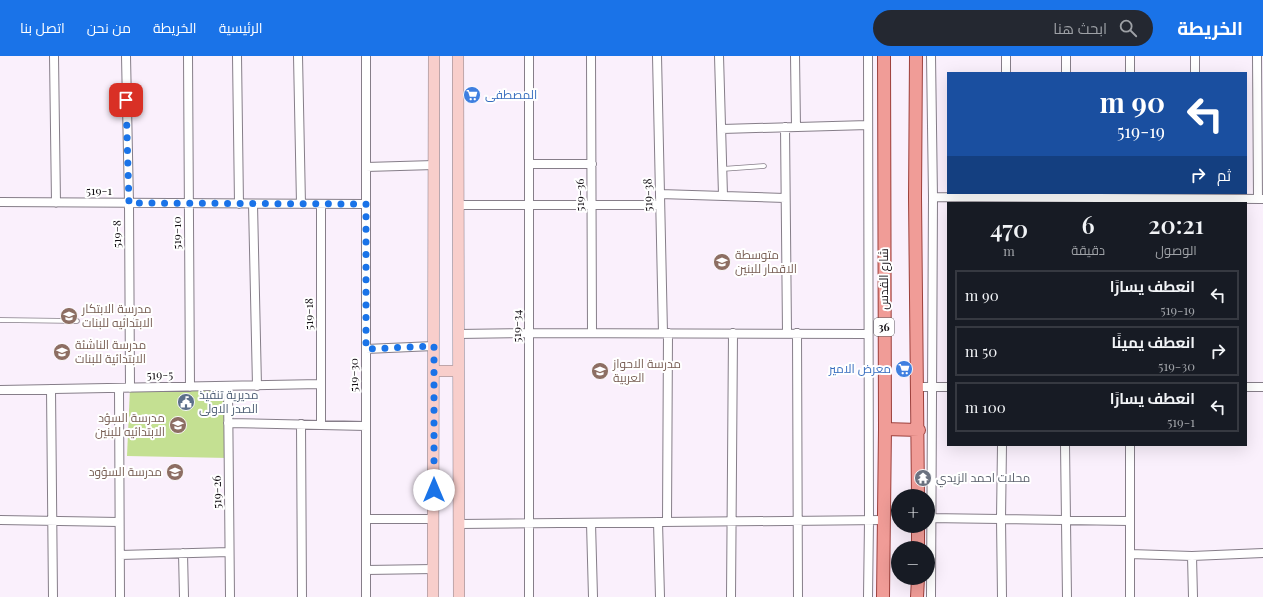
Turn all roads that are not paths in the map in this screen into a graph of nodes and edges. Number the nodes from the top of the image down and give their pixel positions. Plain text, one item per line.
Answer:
1 (54, 56) edge
2 (126, 56) edge
3 (188, 56) edge
4 (237, 56) edge
5 (298, 56) edge
6 (366, 56) edge
7 (434, 56) edge
8 (458, 56) edge
9 (529, 56) edge
10 (592, 56) edge
11 (657, 56) edge
12 (719, 56) edge
13 (795, 56) edge
14 (868, 56) edge
15 (884, 56) edge
16 (916, 56) edge
17 (931, 56) edge
18 (1006, 56) edge
19 (1066, 56) edge
20 (1130, 56) edge
21 (1195, 56) edge
22 (1257, 56) edge
23 (1006, 72) edge
24 (1066, 72) edge
25 (1130, 72) edge
26 (1195, 72) edge
27 (868, 125) junction
28 (785, 127) junction
29 (796, 127) junction
30 (722, 128) junction
31 (529, 164) junction
32 (592, 164) junction
33 (434, 165) junction
34 (764, 166) dead end
35 (366, 167) junction
36 (722, 170) junction
37 (660, 194) junction
38 (723, 195) junction
39 (1066, 196) edge
40 (1195, 196) edge
41 (933, 197) junction
42 (785, 198) junction
43 (1004, 198) edge
44 (1132, 198) edge
45 (1260, 199) edge
46 (1205, 201) edge
47 (0, 202) edge
48 (56, 202) junction
49 (129, 203) junction
50 (189, 203) junction
51 (239, 204) junction
52 (253, 204) junction
53 (301, 204) junction
54 (321, 204) junction
55 (366, 204) junction
56 (458, 205) junction
57 (529, 205) junction
58 (592, 205) junction
59 (660, 205) junction
60 (0, 320) edge
61 (77, 321) dead end
62 (529, 333) junction
63 (592, 333) junction
64 (665, 333) junction
65 (733, 333) junction
66 (458, 334) junction
67 (787, 334) junction
68 (797, 334) junction
69 (868, 334) junction
70 (434, 346) junction
71 (366, 349) junction
72 (434, 371) junction
73 (458, 371) junction
74 (321, 384) junction
75 (228, 386) junction
76 (257, 386) junction
77 (190, 387) junction
78 (918, 387) junction
79 (932, 387) junction
80 (947, 387) edge
81 (1247, 387) edge
82 (1263, 387) edge
83 (119, 388) junction
84 (130, 388) junction
85 (51, 389) junction
86 (0, 390) edge
87 (228, 423) junction
88 (301, 424) junction
89 (321, 425) junction
90 (366, 426) junction
91 (885, 428) junction
92 (918, 430) junction
93 (1002, 446) edge
94 (1065, 446) edge
95 (1130, 446) edge
96 (918, 489) edge
97 (930, 489) edge
98 (366, 518) junction
99 (935, 518) edge
100 (434, 519) junction
101 (0, 520) edge
102 (869, 520) junction
103 (884, 520) junction
104 (1001, 520) junction
105 (1066, 520) junction
106 (52, 521) junction
107 (798, 521) junction
108 (1129, 521) junction
109 (120, 522) junction
110 (663, 522) junction
111 (730, 522) junction
112 (591, 523) junction
113 (458, 524) junction
114 (529, 524) junction
115 (930, 533) edge
116 (229, 552) junction
117 (183, 553) junction
118 (1263, 553) edge
119 (120, 554) junction
120 (1130, 554) junction
121 (1192, 556) junction
122 (434, 569) junction
123 (366, 570) junction
124 (918, 585) edge
125 (53, 597) edge
126 (120, 597) edge
127 (184, 597) edge
128 (230, 597) edge
129 (302, 597) edge
130 (366, 597) edge
131 (433, 597) edge
132 (459, 597) edge
133 (529, 597) edge
134 (592, 597) edge
135 (660, 597) edge
136 (731, 597) edge
137 (798, 597) edge
138 (868, 597) edge
139 (883, 597) edge
140 (917, 597) edge
141 (931, 597) edge
142 (1002, 597) edge
143 (1067, 597) edge
144 (1130, 597) edge
145 (1193, 597) edge

1 - 48 street
2 - 49 street, 519-8
3 - 50 street, 519-10
4 - 51 street
5 - 53 street
6 - 35 street, 519-30
7 - 33 street
8 - 56 street
9 - 31 street, 519-34
10 - 32 street, 519-36
11 - 37 street, 519-38
12 - 30 street
13 - 29 street
14 - 27 street
15 - 91 main road, شارع القدس / 36
16 - 78 main road
17 - 41 street
18 - 23 street
19 - 24 street
20 - 25 street
21 - 26 street
22 - 45 street
27 - 29 street
27 - 69 street
28 - 29 street
28 - 30 street
28 - 42 street
30 - 36 street
31 - 32 street
31 - 57 street, 519-34
32 - 58 street, 519-36
33 - 35 street
33 - 70 street
34 - 36 lane
35 - 55 street, 519-30
36 - 38 street
37 - 38 street
37 - 59 street, 519-38
38 - 42 street
39 - 43 street
39 - 44 street
40 - 44 street
40 - 46 street
41 - 43 street
41 - 79 street
42 - 67 street
45 - 46 street
47 - 48 street, 519-1
48 - 49 street, 519-1
49 - 50 street, 519-1
49 - 84 street, 519-8
50 - 51 street, 519-1
50 - 77 street, 519-10
51 - 52 street, 519-1
52 - 53 street, 519-1
52 - 76 street
53 - 54 street, 519-1
54 - 55 street, 519-1
54 - 74 street, 519-18
55 - 71 street, 519-30
56 - 57 street
56 - 66 street
57 - 58 street
57 - 62 street, 519-34
58 - 59 street
58 - 63 street, 519-36
59 - 64 street, 519-38
60 - 61 lane
62 - 63 street
62 - 66 street
62 - 114 street, 519-34
63 - 64 street
64 - 65 street
64 - 110 street, 519-38
65 - 67 street
65 - 111 street
66 - 73 street
67 - 68 street
68 - 69 street
68 - 107 street
69 - 102 street
70 - 71 street
70 - 72 street
71 - 90 street, 519-30
72 - 73 street
72 - 100 street
73 - 113 street
74 - 76 street, 519-5
74 - 89 street, 519-18
75 - 76 street, 519-5
75 - 77 street, 519-5
75 - 87 street, 519-26
77 - 84 street, 519-5
78 - 79 street
78 - 92 main road
79 - 80 street
79 - 97 street
81 - 82 street
83 - 84 street, 519-5
83 - 85 street, 519-5
83 - 109 street
85 - 86 street, 519-5
85 - 106 street
87 - 88 street
87 - 116 street, 519-26
88 - 89 street
88 - 129 street
89 - 90 street
90 - 98 street, 519-30
91 - 92 main road
91 - 103 main road, شارع القدس / 36
92 - 96 main road
93 - 104 street
94 - 105 street
95 - 108 street
98 - 100 street
98 - 123 street, 519-30
99 - 104 street
100 - 122 street
101 - 106 street
102 - 103 street
102 - 107 street
102 - 138 street
103 - 139 main road, شارع القدس / 36
104 - 105 street
104 - 142 street
105 - 108 street
105 - 143 street
106 - 109 street
106 - 125 street
107 - 111 street
107 - 137 street
108 - 120 street
109 - 119 street
110 - 111 street
110 - 112 street
110 - 135 street, 519-38
111 - 136 street
112 - 114 street
112 - 134 street
113 - 114 street
113 - 132 street
114 - 133 street, 519-34
115 - 141 street
116 - 117 street
116 - 128 street, 519-26
117 - 119 street
117 - 127 street
118 - 121 street
119 - 126 street
120 - 121 street
120 - 144 street
121 - 145 street
122 - 123 street
122 - 131 street
123 - 130 street, 519-30
124 - 140 main road

